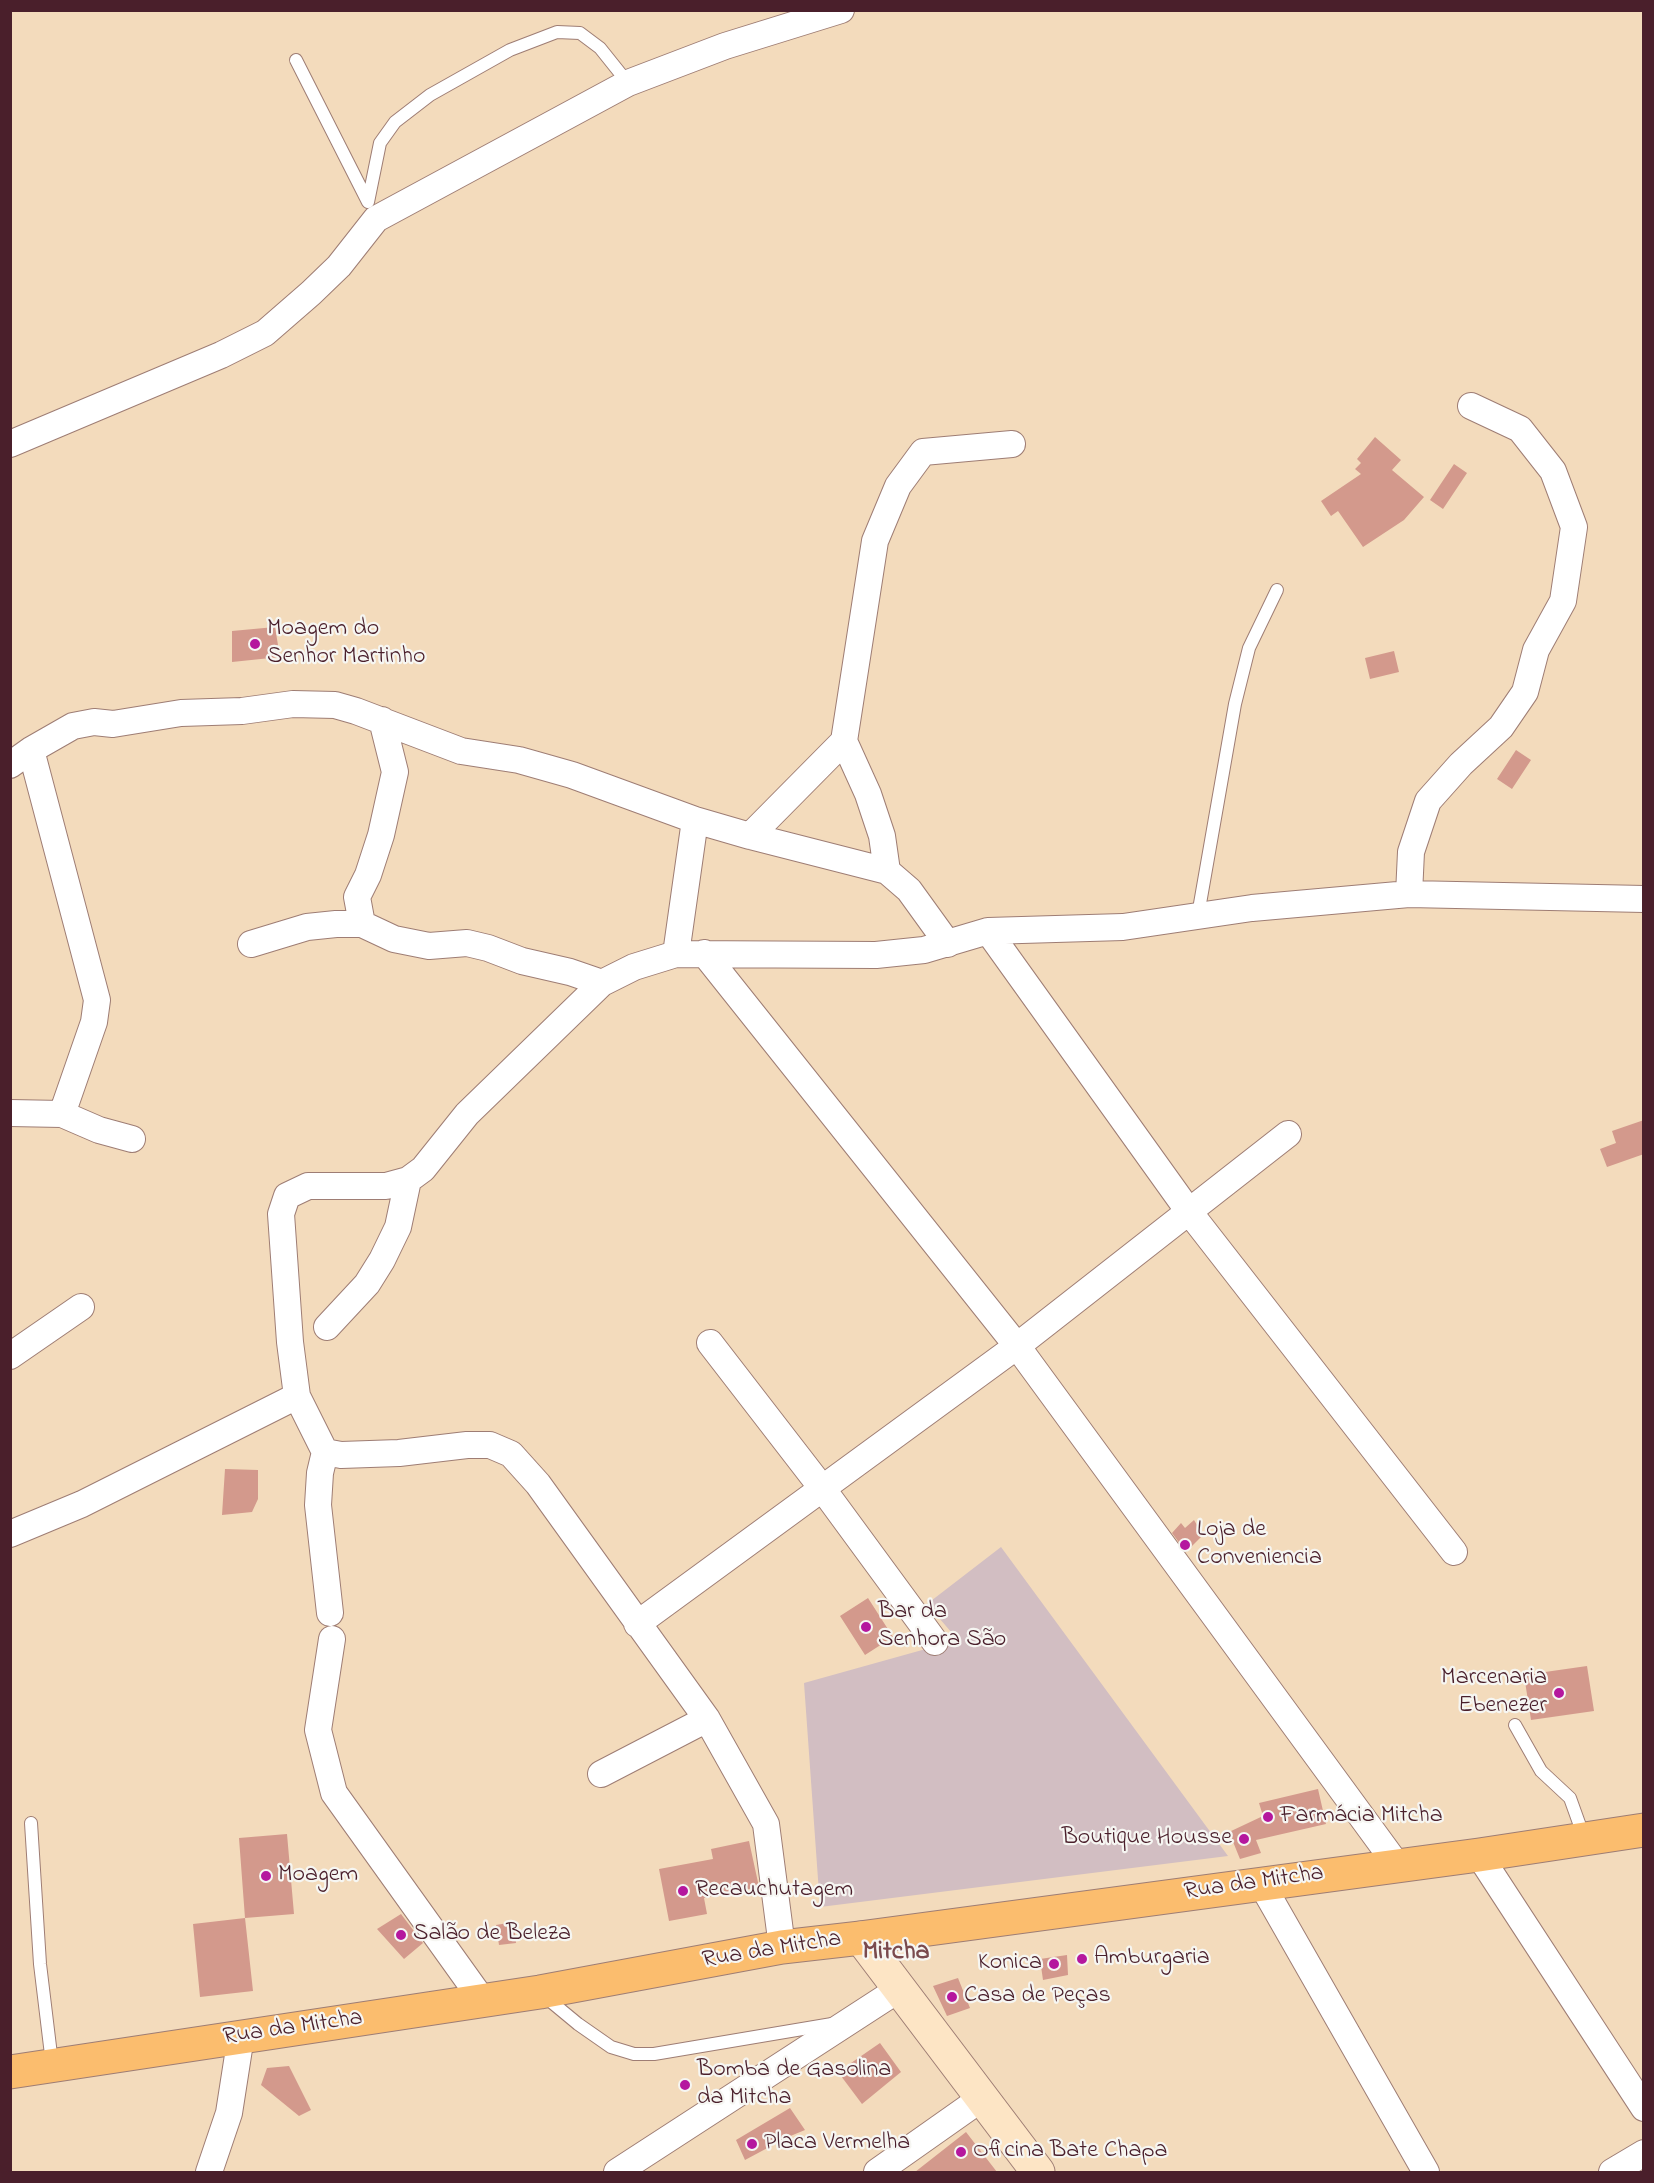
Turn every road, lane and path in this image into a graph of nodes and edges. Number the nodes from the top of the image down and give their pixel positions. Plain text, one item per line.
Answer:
1 (841, 10) edge
2 (296, 60) dead end
3 (628, 83) junction
4 (372, 210) junction
5 (1471, 406) dead end
6 (10, 444) edge
7 (1012, 444) dead end
8 (1277, 590) dead end
9 (382, 720) junction
10 (844, 741) junction
11 (21, 757) edge
12 (695, 820) junction
13 (750, 837) junction
14 (887, 871) junction
15 (1409, 894) junction
16 (1644, 899) edge
17 (1198, 915) junction
18 (362, 924) junction
19 (988, 930) junction
20 (251, 944) dead end
21 (948, 944) junction
22 (704, 953) junction
23 (676, 954) junction
24 (602, 983) junction
25 (10, 1113) edge
26 (62, 1114) junction
27 (1288, 1134) dead end
28 (132, 1139) dead end
29 (408, 1180) junction
30 (1190, 1213) junction
31 (81, 1307) dead end
32 (327, 1327) dead end
33 (710, 1343) dead end
34 (1017, 1346) junction
35 (10, 1356) edge
36 (297, 1396) junction
37 (325, 1452) junction
38 (822, 1488) junction
39 (10, 1534) edge
40 (1454, 1552) dead end
41 (330, 1613) dead end
42 (636, 1624) junction
43 (332, 1639) dead end
44 (935, 1642) dead end
45 (707, 1719) junction
46 (1515, 1725) dead end
47 (601, 1773) dead end
48 (31, 1823) dead end
49 (1644, 1830) edge
50 (1584, 1839) junction
51 (1479, 1855) junction
52 (1397, 1865) junction
53 (1261, 1883) junction
54 (861, 1938) junction
55 (782, 1947) junction
56 (899, 1989) junction
57 (540, 1992) junction
58 (483, 2001) junction
59 (851, 2021) junction
60 (241, 2036) junction
61 (52, 2066) junction
62 (10, 2072) edge
63 (982, 2098) junction
64 (1644, 2108) edge
65 (1644, 2153) edge
66 (208, 2172) edge
67 (617, 2172) edge
68 (877, 2172) edge
69 (1038, 2172) edge
70 (1426, 2172) edge
71 (1612, 2172) edge

1 - 3 street
2 - 4 lane
3 - 4 street
3 - 4 lane
4 - 6 street
5 - 15 street
7 - 10 street
8 - 17 lane
9 - 11 street
9 - 12 street
9 - 18 street
10 - 13 street
10 - 14 street
11 - 26 street
12 - 13 street
12 - 23 street
13 - 14 street
14 - 21 street
15 - 16 street
15 - 17 street
17 - 19 street
18 - 20 street
18 - 24 street
19 - 21 street
19 - 30 street
21 - 22 street
22 - 23 street
22 - 34 street
23 - 24 street
24 - 29 street
25 - 26 street
26 - 28 street
27 - 30 street
29 - 32 street
29 - 36 street
30 - 34 street
30 - 40 street
31 - 35 street
33 - 38 street
34 - 38 street
34 - 52 street
36 - 37 street
36 - 39 street
37 - 41 street
37 - 42 street
38 - 42 street
38 - 44 street
42 - 45 street
43 - 58 street
45 - 47 street
45 - 55 street
46 - 50 lane
48 - 61 lane
49 - 50 main road, Rua da Mitcha
50 - 51 main road, Rua da Mitcha
51 - 52 main road, Rua da Mitcha
51 - 64 street
52 - 53 main road, Rua da Mitcha
53 - 54 main road, Rua da Mitcha
53 - 70 street
54 - 55 main road, Rua da Mitcha
54 - 56 main road
55 - 57 main road, Rua da Mitcha
56 - 59 street
56 - 63 main road
57 - 58 main road, Rua da Mitcha
57 - 59 lane
58 - 60 main road, Rua da Mitcha
59 - 67 street
60 - 61 main road, Rua da Mitcha
60 - 66 street
61 - 62 main road, Rua da Mitcha
63 - 68 street
63 - 69 main road
65 - 71 street

